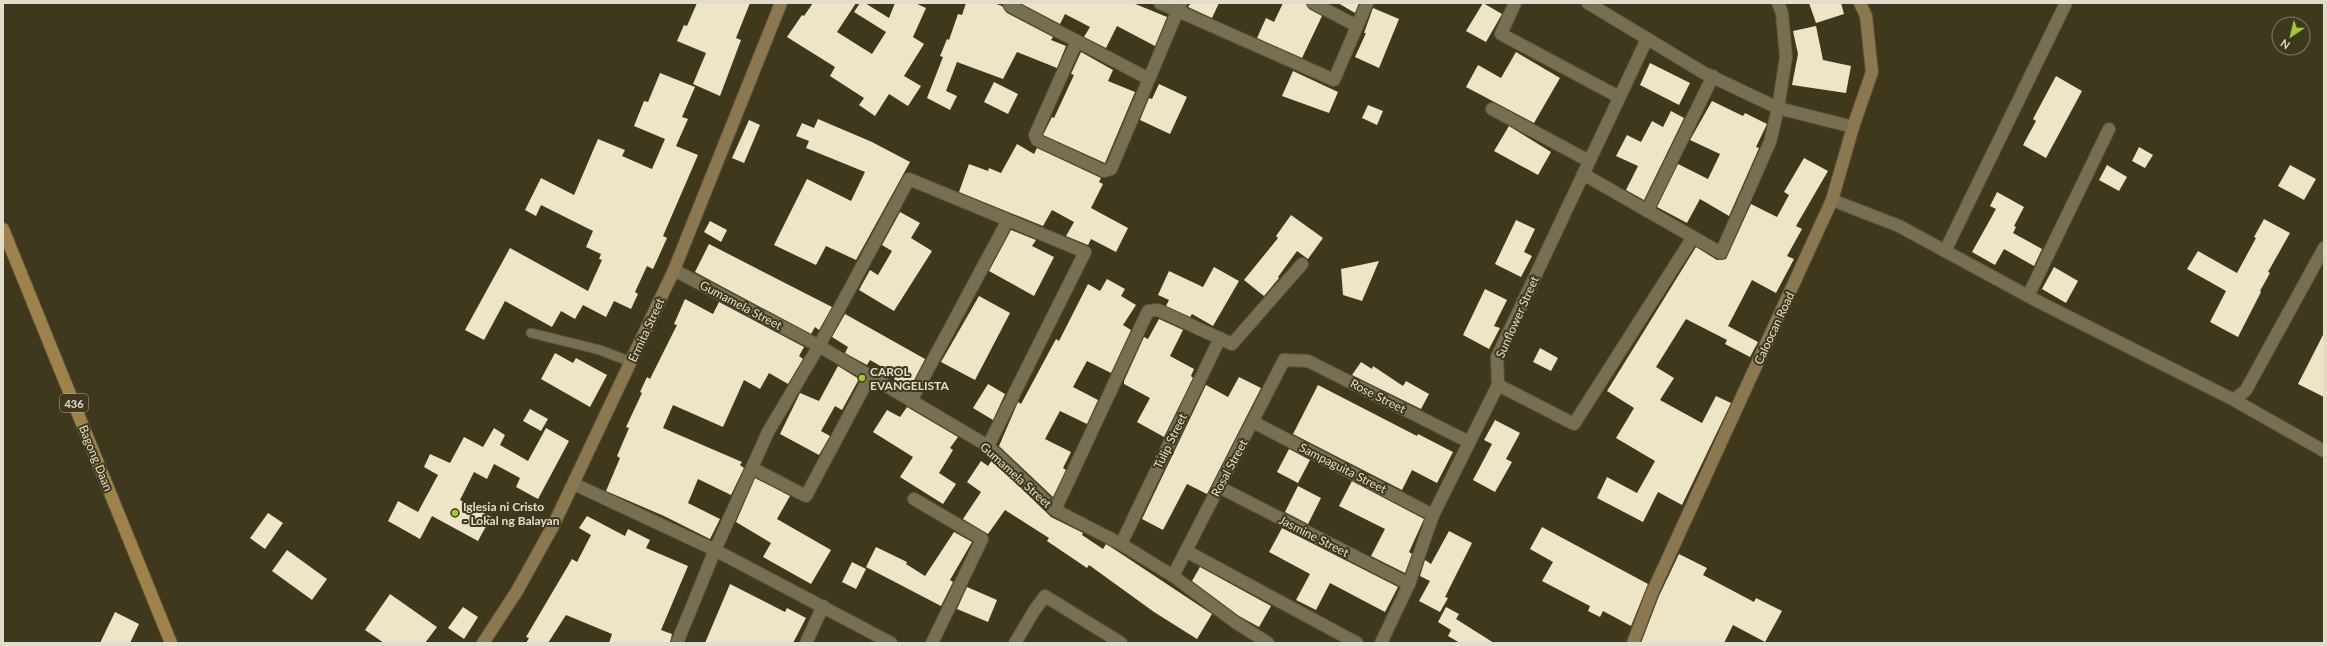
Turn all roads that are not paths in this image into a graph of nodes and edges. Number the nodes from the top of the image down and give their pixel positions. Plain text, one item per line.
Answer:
1 (781, 3) edge
2 (1009, 3) edge
3 (1160, 3) edge
4 (1314, 3) edge
5 (1367, 3) edge
6 (1515, 3) edge
7 (1588, 3) edge
8 (1778, 3) edge
9 (1860, 3) edge
10 (2066, 3) edge
11 (1179, 8) edge
12 (1357, 26) junction
13 (1647, 39) junction
14 (1077, 41) junction
15 (1713, 76) junction
16 (1149, 79) junction
17 (1619, 97) junction
18 (1778, 108) junction
19 (1492, 109) dead end
20 (1853, 127) junction
21 (2109, 129) dead end
22 (1589, 161) junction
23 (1583, 174) junction
24 (1832, 200) junction
25 (1647, 211) junction
26 (1008, 220) junction
27 (3, 229) edge
28 (1693, 237) junction
29 (2324, 248) edge
30 (1945, 251) junction
31 (1302, 264) dead end
32 (674, 270) junction
33 (2028, 296) junction
34 (531, 333) dead end
35 (1220, 338) junction
36 (819, 346) junction
37 (1284, 360) joint
38 (631, 362) junction
39 (870, 376) junction
40 (1498, 385) junction
41 (2234, 400) junction
42 (911, 401) junction
43 (1253, 422) junction
44 (1469, 442) junction
45 (988, 446) junction
46 (2324, 451) edge
47 (752, 468) junction
48 (574, 484) junction
49 (1219, 487) junction
50 (914, 499) dead end
51 (1055, 510) junction
52 (1434, 515) junction
53 (1121, 544) junction
54 (715, 550) junction
55 (1186, 551) junction
56 (1173, 576) junction
57 (1409, 584) junction
58 (823, 606) junction
59 (1019, 641) edge
60 (171, 643) edge
61 (483, 643) edge
62 (677, 643) edge
63 (806, 643) edge
64 (891, 643) edge
65 (932, 643) edge
66 (1121, 643) edge
67 (1268, 643) edge
68 (1357, 643) edge
69 (1381, 643) edge
70 (1633, 643) edge

1 - 32 main road, Ermita Street
2 - 14 street
3 - 11 street
4 - 12 street
5 - 12 street
6 - 17 street
7 - 13 street
8 - 18 street
9 - 20 main road, Caloocan Road
10 - 30 street
11 - 12 street
11 - 16 street
13 - 15 street
13 - 17 street, Sunflower Street
14 - 16 street
14 - 16 street
15 - 18 street
15 - 25 street
17 - 22 street, Sunflower Street
18 - 20 street
18 - 28 street
19 - 22 street
20 - 24 main road, Caloocan Road
21 - 33 street
22 - 23 street, Sunflower Street
23 - 25 street
23 - 40 street, Sunflower Street
24 - 30 street
24 - 70 main road, Caloocan Road
25 - 28 street
26 - 36 street
26 - 42 street
26 - 45 street
27 - 60 main road, Bagong Daan / 436
28 - 40 street
29 - 41 street
30 - 33 street
31 - 35 street
32 - 36 street, Gumamela Street
32 - 38 main road, Ermita Street
33 - 41 street
34 - 38 lane
35 - 51 street
35 - 53 street, Tulip Street
36 - 39 street, Gumamela Street
36 - 47 street
37 - 43 street, Rosal Street
37 - 44 street, Rose Street
38 - 48 main road, Ermita Street
39 - 42 street, Gumamela Street
39 - 47 street
40 - 44 street
41 - 46 street
42 - 45 street, Gumamela Street
43 - 49 street, Rosal Street
43 - 52 street, Sampaguita Street
44 - 52 street
45 - 51 street, Gumamela Street
47 - 54 street
48 - 54 street
48 - 61 main road, Ermita Street
49 - 55 street, Rosal Street
49 - 57 street, Jasmine Street
50 - 65 street
51 - 53 street, Gumamela Street
52 - 57 street
53 - 56 street, Gumamela Street
54 - 58 street
54 - 62 street
55 - 56 street, Rosal Street
55 - 68 street
56 - 67 street, Gumamela Street
57 - 69 street
58 - 63 street
58 - 64 street
59 - 66 street

